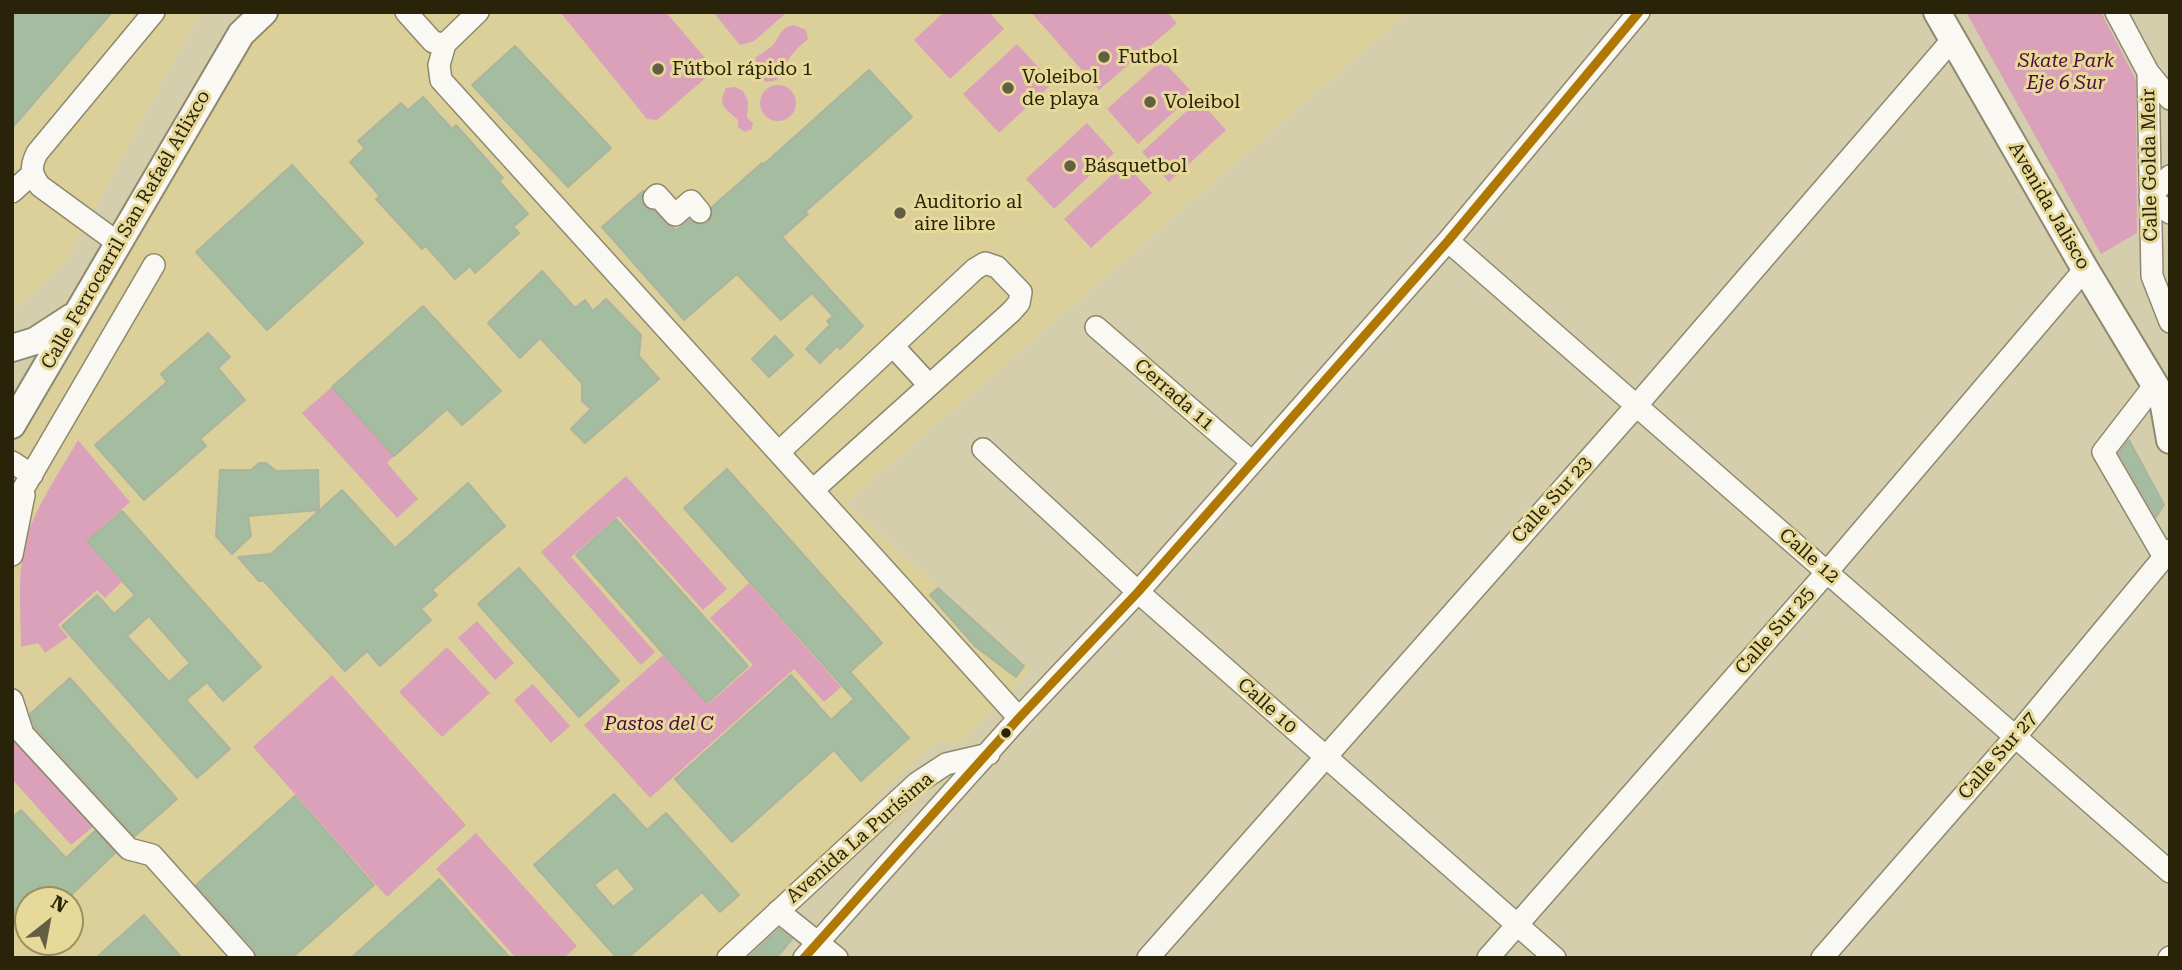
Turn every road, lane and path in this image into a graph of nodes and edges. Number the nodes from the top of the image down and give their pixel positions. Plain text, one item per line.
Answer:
1 (154, 12) edge
2 (264, 12) edge
3 (406, 12) edge
4 (478, 12) edge
5 (1639, 12) edge
6 (2116, 12) edge
7 (1936, 13) edge
8 (241, 23) edge
9 (1952, 40) junction
10 (444, 44) junction
11 (2147, 72) junction
12 (2170, 99) edge
13 (32, 175) junction
14 (2170, 176) edge
15 (12, 192) edge
16 (654, 198) dead end
17 (2150, 198) junction
18 (700, 212) dead end
19 (2170, 213) edge
20 (1448, 241) junction
21 (118, 243) junction
22 (154, 265) dead end
23 (2085, 269) junction
24 (76, 314) junction
25 (2170, 322) edge
26 (1096, 327) dead end
27 (893, 346) junction
28 (12, 348) edge
29 (929, 385) junction
30 (2162, 398) edge
31 (1637, 405) junction
32 (12, 425) edge
33 (2170, 440) edge
34 (983, 449) dead end
35 (779, 452) junction
36 (12, 462) edge
37 (1252, 462) junction
38 (29, 481) junction
39 (813, 490) junction
40 (12, 508) edge
41 (2167, 553) edge
42 (12, 555) edge
43 (1827, 572) junction
44 (1138, 592) junction
45 (12, 700) edge
46 (1019, 718) junction
47 (18, 728) edge
48 (2015, 737) junction
49 (989, 754) junction
50 (1324, 757) junction
51 (2170, 872) edge
52 (778, 911) junction
53 (1517, 925) junction
54 (818, 941) junction
55 (244, 958) edge
56 (728, 958) edge
57 (804, 958) edge
58 (837, 958) edge
59 (1148, 958) edge
60 (1488, 958) edge
61 (1555, 958) edge
62 (1822, 958) edge

1 - 13 street
2 - 8 main road, Calle Ferrocarril San Rafaél Atlixco
3 - 10 street
4 - 10 street
5 - 20 street
6 - 11 street, Calle Golda Meir
7 - 9 main road, Avenida Jalisco
8 - 21 main road, Calle Ferrocarril San Rafaél Atlixco
9 - 23 main road, Avenida Jalisco
9 - 31 street, Calle Sur 23
10 - 35 street
11 - 12 street
11 - 17 street, Calle Golda Meir
13 - 15 street
13 - 21 street
14 - 17 street
16 - 18 street
17 - 19 street
17 - 25 street, Calle Golda Meir
20 - 31 street, Calle 12
20 - 37 street
21 - 24 main road, Calle Ferrocarril San Rafaél Atlixco
22 - 38 street
23 - 30 main road, Avenida Jalisco
23 - 43 street, Calle Sur 25
24 - 28 main road
24 - 32 main road, Calle Ferrocarril San Rafaél Atlixco
26 - 37 street, Cerrada 11
27 - 29 street
27 - 29 street
27 - 35 street
29 - 39 street
30 - 33 main road, Avenida Jalisco
30 - 41 street
31 - 43 street, Calle 12
31 - 50 street, Calle Sur 23
34 - 44 street, Calle 10
35 - 39 street
36 - 38 street
37 - 44 street
38 - 40 street
38 - 42 street
39 - 46 street
41 - 48 street, Calle Sur 27
43 - 48 street, Calle 12
43 - 53 street, Calle Sur 25
44 - 46 street
44 - 50 street, Calle 10
45 - 47 street
46 - 49 street
47 - 55 street
48 - 51 street, Calle 12
48 - 62 street, Calle Sur 27
49 - 52 street, Avenida La Purísima
49 - 54 street
50 - 53 street, Calle 10
50 - 59 street, Calle Sur 23
52 - 54 street
52 - 56 street, Avenida La Purísima
53 - 60 street, Calle Sur 25
53 - 61 street, Calle 10
54 - 57 street
54 - 58 street

